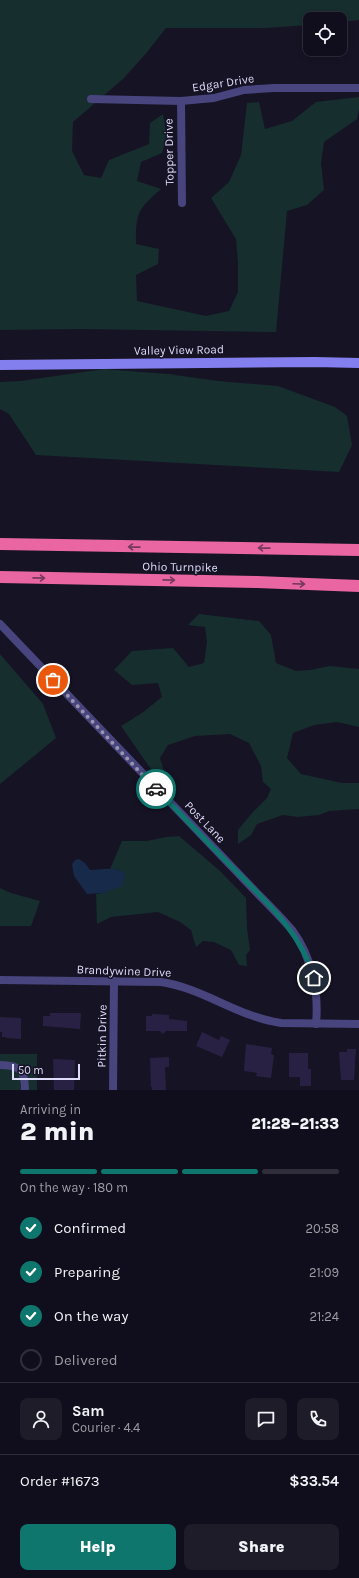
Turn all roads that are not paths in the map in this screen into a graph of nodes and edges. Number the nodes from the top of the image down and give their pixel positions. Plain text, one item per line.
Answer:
1 (359, 88) edge
2 (91, 99) dead end
3 (181, 101) junction
4 (182, 203) dead end
5 (359, 363) edge
6 (0, 365) edge
7 (0, 544) edge
8 (359, 550) edge
9 (0, 577) edge
10 (359, 586) edge
11 (0, 624) edge
12 (0, 980) edge
13 (114, 981) junction
14 (316, 1024) junction
15 (359, 1024) edge
16 (0, 1065) edge
17 (25, 1090) edge
18 (113, 1090) edge

1 - 3 street, Edgar Drive
2 - 3 street, Edgar Drive
3 - 4 street, Topper Drive
5 - 6 main road, Valley View Road
8 -> 7 highway, Ohio Turnpike
9 -> 10 highway, Ohio Turnpike
11 - 14 street, Post Lane
12 - 13 street, Brandywine Drive
13 - 14 street, Brandywine Drive
13 - 18 street, Pitkin Drive
14 - 15 street, Brandywine Drive
16 - 17 street

